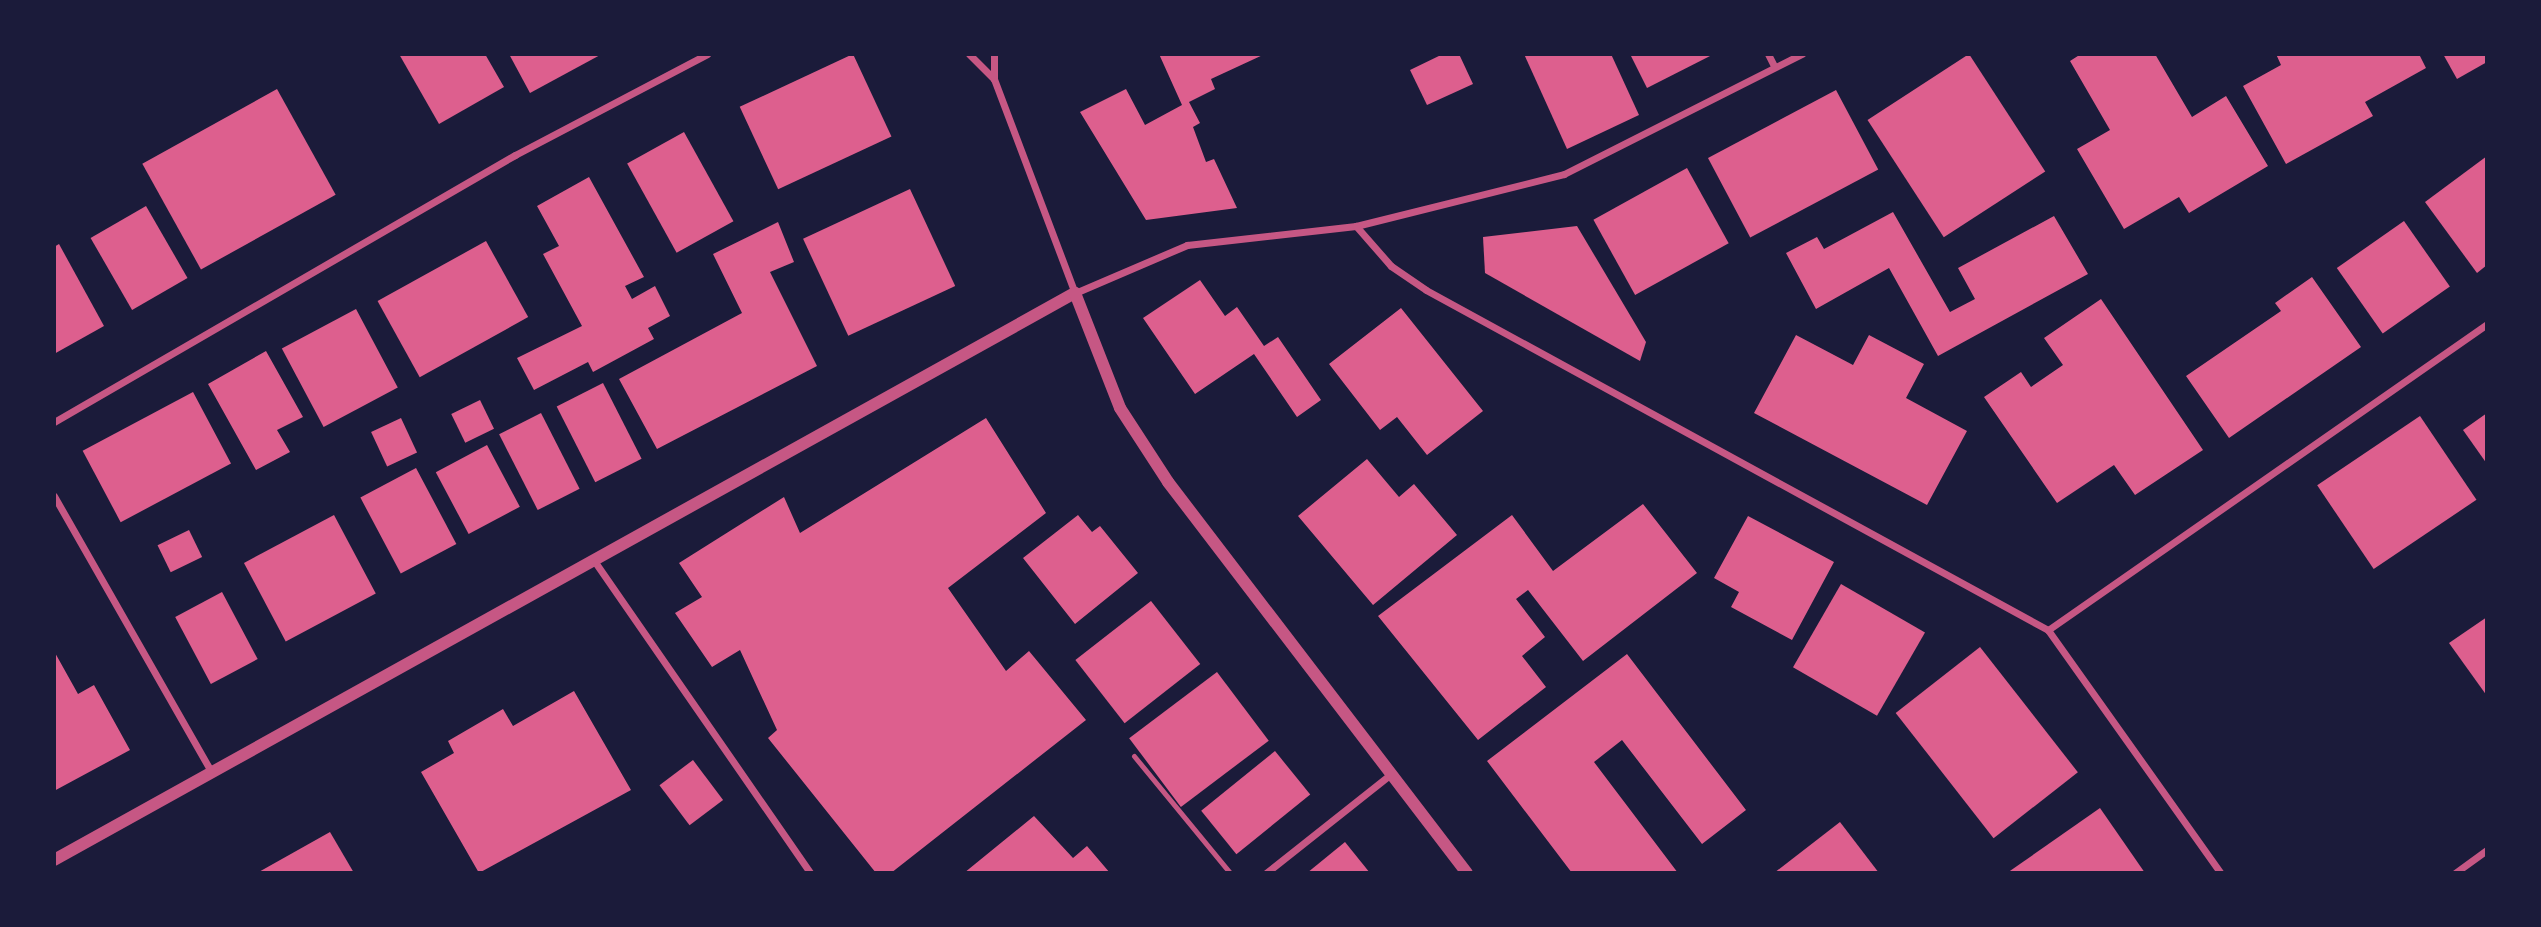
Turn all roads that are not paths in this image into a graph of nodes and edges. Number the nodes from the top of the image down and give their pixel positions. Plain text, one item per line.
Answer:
1 (707, 54) edge
2 (969, 54) edge
3 (994, 54) edge
4 (1768, 54) edge
5 (1802, 54) edge
6 (1774, 66) junction
7 (994, 79) junction
8 (1356, 226) junction
9 (1075, 293) junction
10 (2487, 324) edge
11 (54, 422) edge
12 (54, 496) edge
13 (595, 562) junction
14 (2048, 630) junction
15 (1134, 756) dead end
16 (212, 773) junction
17 (1391, 774) junction
18 (2487, 850) edge
19 (54, 860) edge
20 (810, 873) edge
21 (1230, 873) edge
22 (1266, 873) edge
23 (1467, 873) edge
24 (2221, 873) edge
25 (2455, 873) edge

1 - 11 street
2 - 7 street
3 - 7 street
4 - 6 street
5 - 6 street
6 - 8 street
7 - 9 street
8 - 9 street
8 - 14 street
9 - 13 street
9 - 17 street
10 - 14 street
12 - 16 street
13 - 16 street
13 - 20 street
14 - 24 street
15 - 21 lane
16 - 19 street
17 - 22 street
17 - 23 street
18 - 25 street

